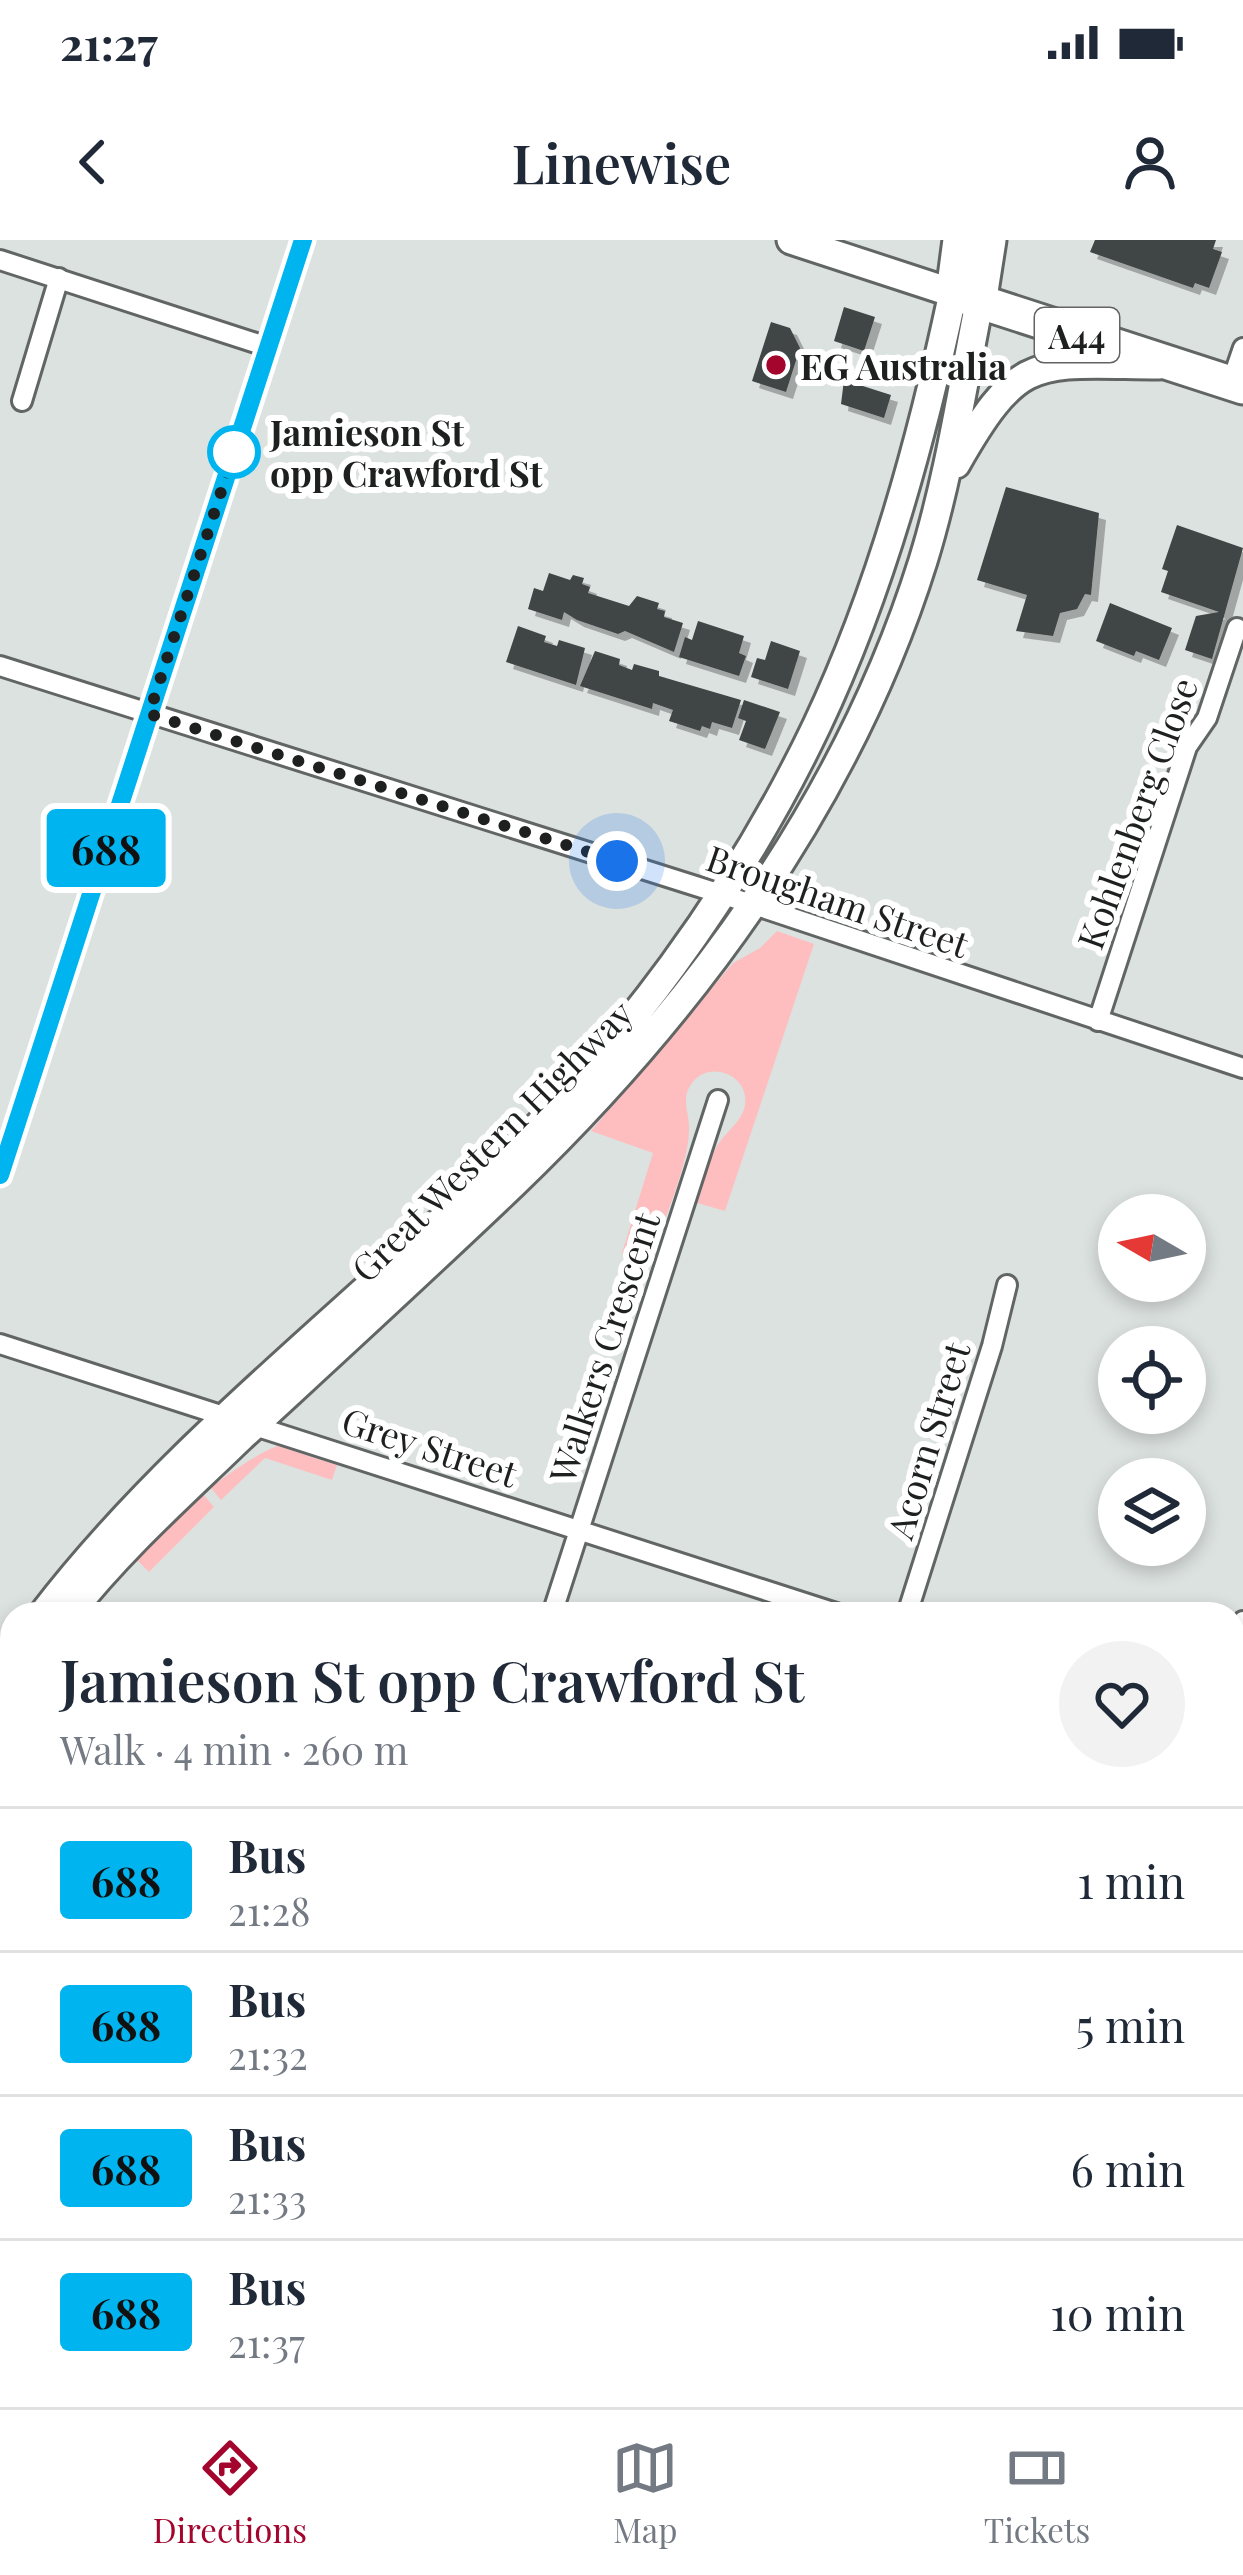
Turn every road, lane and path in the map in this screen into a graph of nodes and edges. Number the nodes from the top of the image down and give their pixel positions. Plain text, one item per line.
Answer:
1 (303, 240) edge
2 (791, 240) edge
3 (960, 240) edge
4 (989, 240) edge
5 (0, 260) edge
6 (59, 278) junction
7 (966, 298) junction
8 (268, 346) junction
9 (1243, 348) edge
10 (1175, 365) junction
11 (1237, 385) edge
12 (22, 401) dead end
13 (943, 488) junction
14 (1237, 628) dead end
15 (0, 665) edge
16 (149, 714) junction
17 (722, 894) junction
18 (752, 906) junction
19 (1098, 1021) junction
20 (1243, 1068) edge
21 (718, 1100) dead end
22 (0, 1175) edge
23 (1007, 1285) dead end
24 (0, 1344) edge
25 (242, 1421) junction
26 (579, 1529) junction
27 (53, 1602) edge
28 (80, 1602) edge
29 (555, 1602) edge
30 (802, 1602) edge
31 (911, 1602) edge

1 - 8 street
2 - 7 main road
3 - 7 highway, Great Western Highway
4 - 7 highway, Great Western Highway
5 - 6 street
6 - 8 street
6 - 12 street
7 - 10 highway, A44
7 - 13 main road, Great Western Highway
7 - 17 main road, Great Western Highway
8 - 16 street
9 - 11 street
10 - 11 highway, A44
10 - 13 main road
13 - 18 main road, Great Western Highway
14 - 19 street, Kohlenberg Close
15 - 16 street, Brougham Street
16 - 17 street, Brougham Street
16 - 22 street
17 - 18 street, Brougham Street
17 - 25 main road, Great Western Highway
18 - 19 street, Brougham Street
18 - 25 main road, Great Western Highway
19 - 20 street, Brougham Street
21 - 26 street, Walkers Crescent
23 - 31 street, Acorn Street
24 - 25 street, Grey Street
25 - 26 street, Grey Street
25 - 27 main road, Great Western Highway
25 - 28 main road, Great Western Highway
26 - 29 street, Walkers Crescent
26 - 30 street, Grey Street

